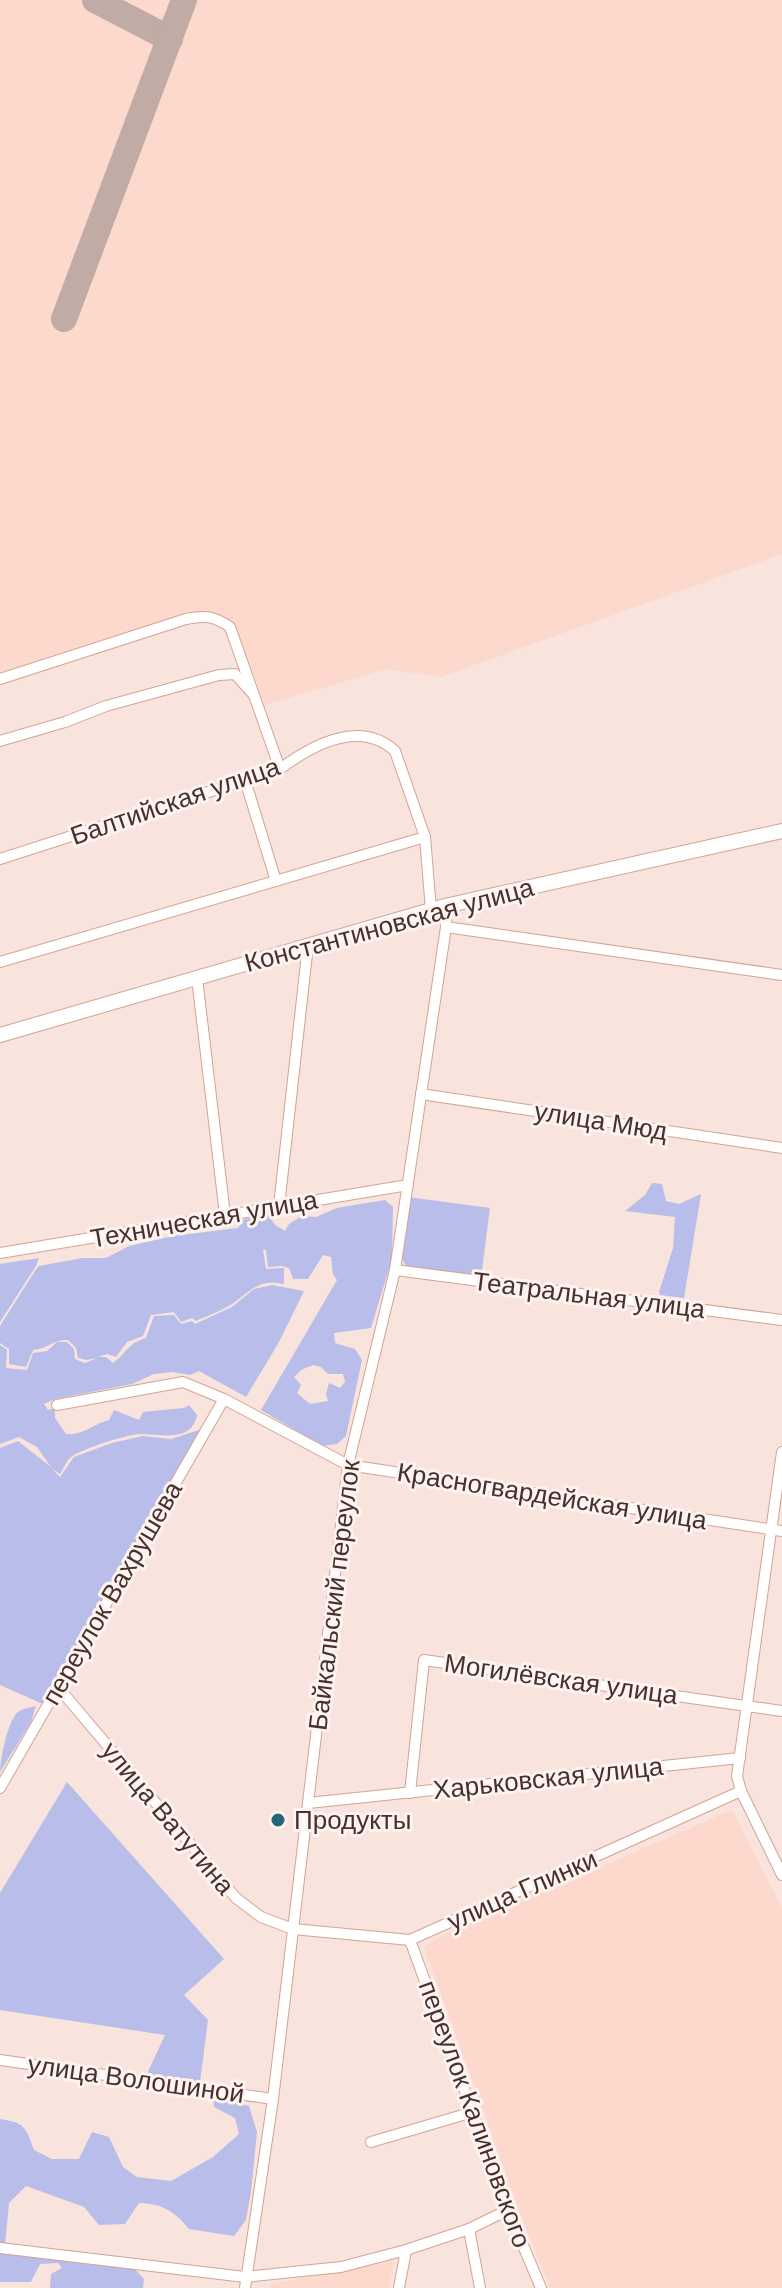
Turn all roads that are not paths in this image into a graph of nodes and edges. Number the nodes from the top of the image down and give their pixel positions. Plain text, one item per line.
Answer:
1 (0, 679) edge
2 (255, 697) junction
3 (0, 741) edge
4 (280, 769) junction
5 (245, 780) junction
6 (782, 831) edge
7 (425, 837) junction
8 (0, 859) edge
9 (276, 881) junction
10 (438, 908) junction
11 (446, 927) junction
12 (308, 945) junction
13 (0, 962) edge
14 (782, 975) edge
15 (197, 978) junction
16 (0, 1035) edge
17 (421, 1094) junction
18 (782, 1148) edge
19 (408, 1185) junction
20 (279, 1206) junction
21 (225, 1215) junction
22 (0, 1253) edge
23 (395, 1270) junction
24 (782, 1320) edge
25 (224, 1399) junction
26 (57, 1405) dead end
27 (782, 1452) edge
28 (348, 1465) junction
29 (777, 1531) edge
30 (58, 1687) junction
31 (747, 1705) junction
32 (782, 1711) edge
33 (740, 1758) junction
34 (0, 1788) edge
35 (741, 1791) junction
36 (410, 1793) junction
37 (308, 1803) junction
38 (777, 1855) edge
39 (782, 1875) edge
40 (293, 1929) junction
41 (410, 1940) junction
42 (0, 2060) edge
43 (273, 2099) junction
44 (473, 2112) junction
45 (371, 2142) dead end
46 (508, 2210) junction
47 (469, 2229) junction
48 (0, 2248) edge
49 (406, 2250) junction
50 (245, 2282) edge
51 (399, 2288) edge
52 (480, 2288) edge
53 (541, 2288) edge

1 - 2 street
2 - 3 street
2 - 4 street
4 - 5 street, Балтийская улица
4 - 7 street, Балтийская улица
5 - 8 street, Балтийская улица
5 - 9 street
6 - 10 street, Константиновская улица
7 - 9 street
7 - 10 street, Балтийская улица
9 - 13 street
10 - 11 street, Байкальский переулок
10 - 12 street, Константиновская улица
11 - 14 street
11 - 17 street, Байкальский переулок
12 - 15 street, Константиновская улица
12 - 20 street
15 - 16 street, Константиновская улица
15 - 21 street
17 - 18 street, улица Мюд
17 - 19 street, Байкальский переулок
19 - 20 street, Техническая улица
19 - 23 street, Байкальский переулок
20 - 21 street, Техническая улица
21 - 22 street, Техническая улица
23 - 24 street, Театральная улица
23 - 28 street, Байкальский переулок
25 - 26 street, Красногвардейская улица
25 - 28 street, Красногвардейская улица
25 - 30 street, переулок Вахрушева
27 - 29 street
28 - 29 street, Красногвардейская улица
28 - 37 street, Байкальский переулок
29 - 31 street
30 - 34 street, переулок Вахрушева
30 - 40 street, улица Ватутина
31 - 32 street, Могилёвская улица
31 - 33 street
31 - 36 street, Могилёвская улица
33 - 35 street
33 - 36 street, Харьковская улица
35 - 38 street
35 - 41 street, улица Глинки
36 - 37 street, Харьковская улица
37 - 40 street, Байкальский переулок
38 - 39 street
40 - 41 street, улица Глинки
40 - 43 street, Байкальский переулок
41 - 44 street, переулок Калиновского
42 - 43 street, улица Волошиной
43 - 50 street, Байкальский переулок
44 - 45 street
44 - 46 street, переулок Калиновского
46 - 47 street
46 - 53 street, переулок Калиновского
47 - 49 street
47 - 52 street
48 - 50 street
49 - 50 street
49 - 51 street

